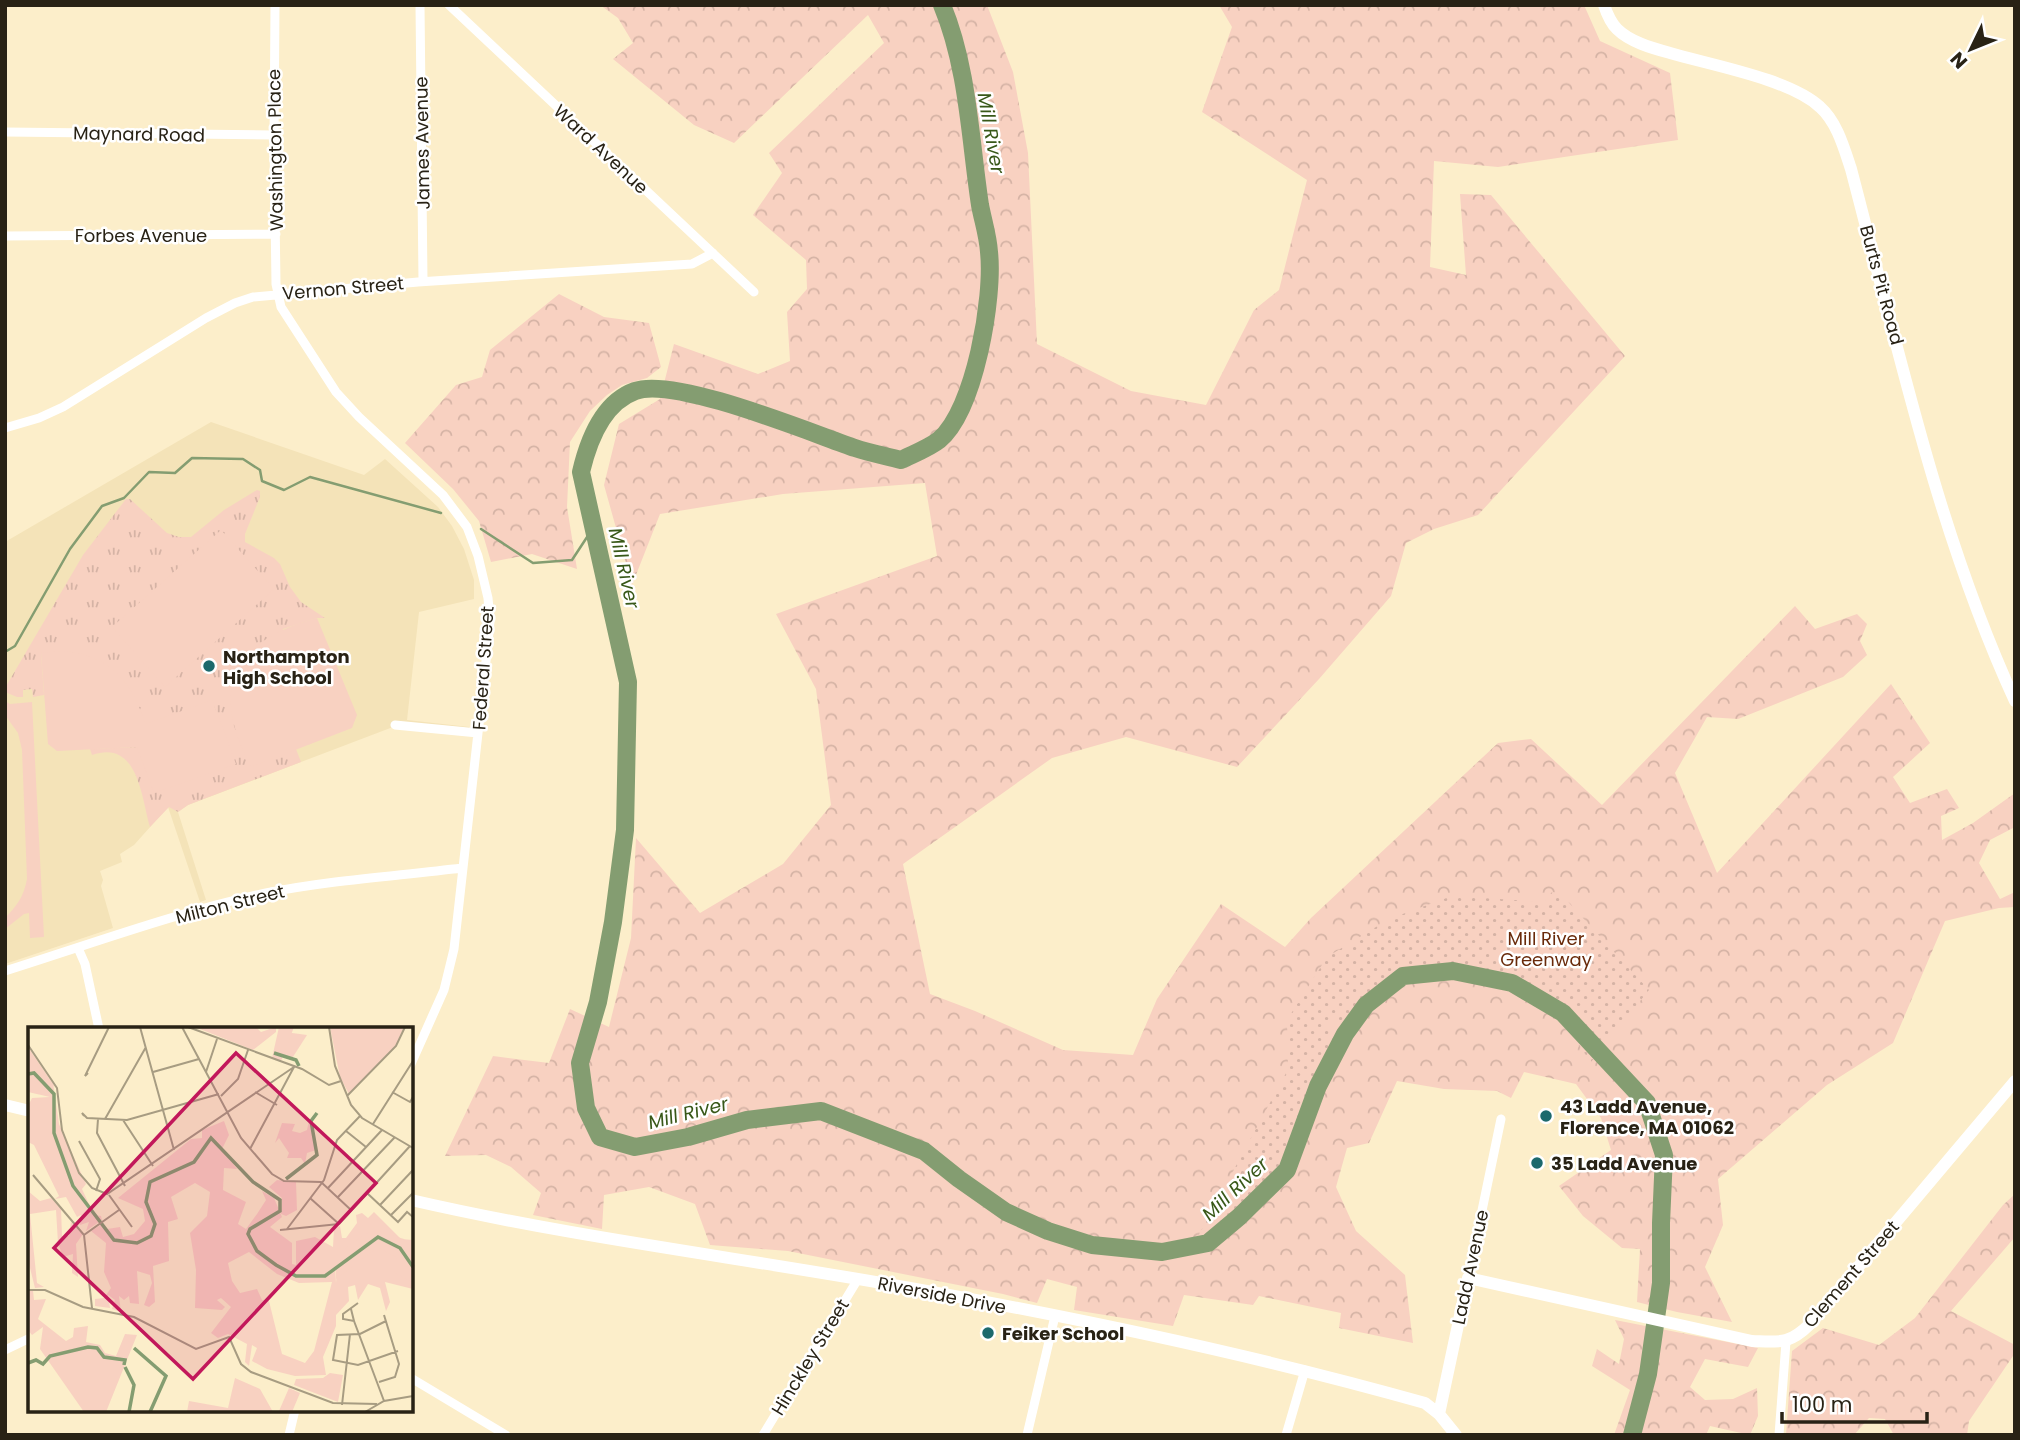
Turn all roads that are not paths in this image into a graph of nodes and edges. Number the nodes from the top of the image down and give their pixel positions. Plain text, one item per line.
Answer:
1 (275, 5) edge
2 (420, 5) edge
3 (449, 5) edge
4 (1604, 5) edge
5 (5, 132) edge
6 (273, 135) junction
7 (276, 234) junction
8 (5, 236) edge
9 (712, 254) junction
10 (423, 281) junction
11 (754, 292) dead end
12 (278, 294) junction
13 (5, 428) edge
14 (2015, 701) edge
15 (395, 724) dead end
16 (478, 733) junction
17 (462, 868) junction
18 (78, 948) junction
19 (5, 971) edge
20 (99, 1027) edge
21 (413, 1058) edge
22 (2015, 1081) edge
23 (5, 1105) edge
24 (28, 1111) edge
25 (1501, 1119) dead end
26 (413, 1200) edge
27 (1468, 1278) junction
28 (858, 1279) junction
29 (1055, 1316) junction
30 (28, 1339) edge
31 (1786, 1342) junction
32 (5, 1350) edge
33 (1305, 1370) junction
34 (413, 1379) edge
35 (295, 1412) edge
36 (1439, 1414) junction
37 (289, 1435) edge
38 (506, 1435) edge
39 (763, 1435) edge
40 (1027, 1435) edge
41 (1286, 1435) edge
42 (1456, 1435) edge
43 (1779, 1435) edge

1 - 6 street, Washington Place
2 - 10 street, James Avenue
3 - 9 street, Ward Avenue
4 - 14 street, Burts Pit Road
5 - 6 street, Maynard Road
6 - 7 street, Washington Place
7 - 8 street, Forbes Avenue
7 - 12 street, Washington Place
9 - 10 street, Vernon Street
9 - 11 street, Ward Avenue
10 - 12 street, Vernon Street
12 - 13 street, Vernon Street
12 - 16 street, Federal Street
15 - 16 street
16 - 17 street, Federal Street
17 - 18 street, Milton Street
17 - 21 street, Federal Street
18 - 19 street, Milton Street
18 - 20 street
22 - 31 street, Clement Street
23 - 24 street
25 - 27 street, Ladd Avenue
26 - 28 street, Riverside Drive
27 - 31 street
27 - 36 street, Ladd Avenue
28 - 29 street, Riverside Drive
28 - 39 street, Hinckley Street
29 - 33 street, Riverside Drive
29 - 40 street
30 - 32 street
31 - 43 street
33 - 36 street, Riverside Drive
33 - 41 street
34 - 38 street
35 - 37 street
36 - 42 street, Riverside Drive

